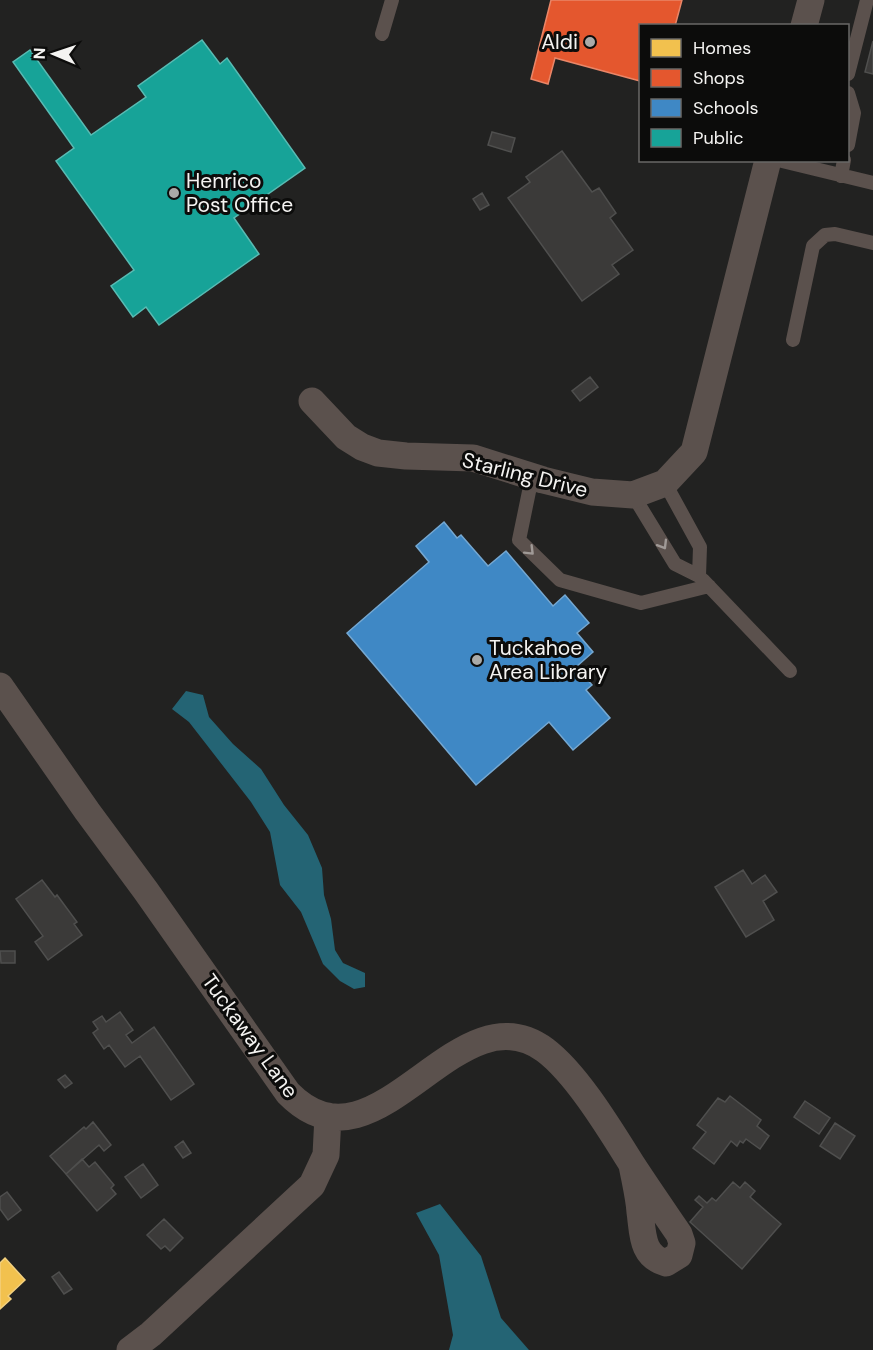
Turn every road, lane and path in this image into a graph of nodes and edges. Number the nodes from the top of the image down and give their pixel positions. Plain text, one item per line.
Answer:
1 (392, 0) edge
2 (811, 0) edge
3 (867, 0) edge
4 (805, 24) edge
5 (382, 34) dead end
6 (849, 70) edge
7 (849, 96) edge
8 (849, 140) edge
9 (767, 162) edge
10 (786, 162) edge
11 (844, 162) edge
12 (841, 176) junction
13 (873, 183) edge
14 (873, 243) edge
15 (793, 340) dead end
16 (306, 394) dead end
17 (532, 477) junction
18 (665, 483) junction
19 (633, 495) junction
20 (704, 581) junction
21 (790, 671) dead end
22 (0, 686) edge
23 (328, 1116) junction
24 (632, 1165) dead end
25 (130, 1350) edge

1 - 5 lane
2 - 4 street
3 - 6 lane
7 - 8 lane
9 - 18 street, Starling Drive
10 - 12 lane
11 - 12 lane
12 - 13 lane
14 - 15 lane
16 - 17 street, Starling Drive
17 - 19 street, Starling Drive
17 -> 20 lane
18 - 19 street, Starling Drive
18 - 20 lane
19 -> 20 lane
20 - 21 lane
22 - 23 street, Tuckaway Lane
23 - 24 street
23 - 25 street

